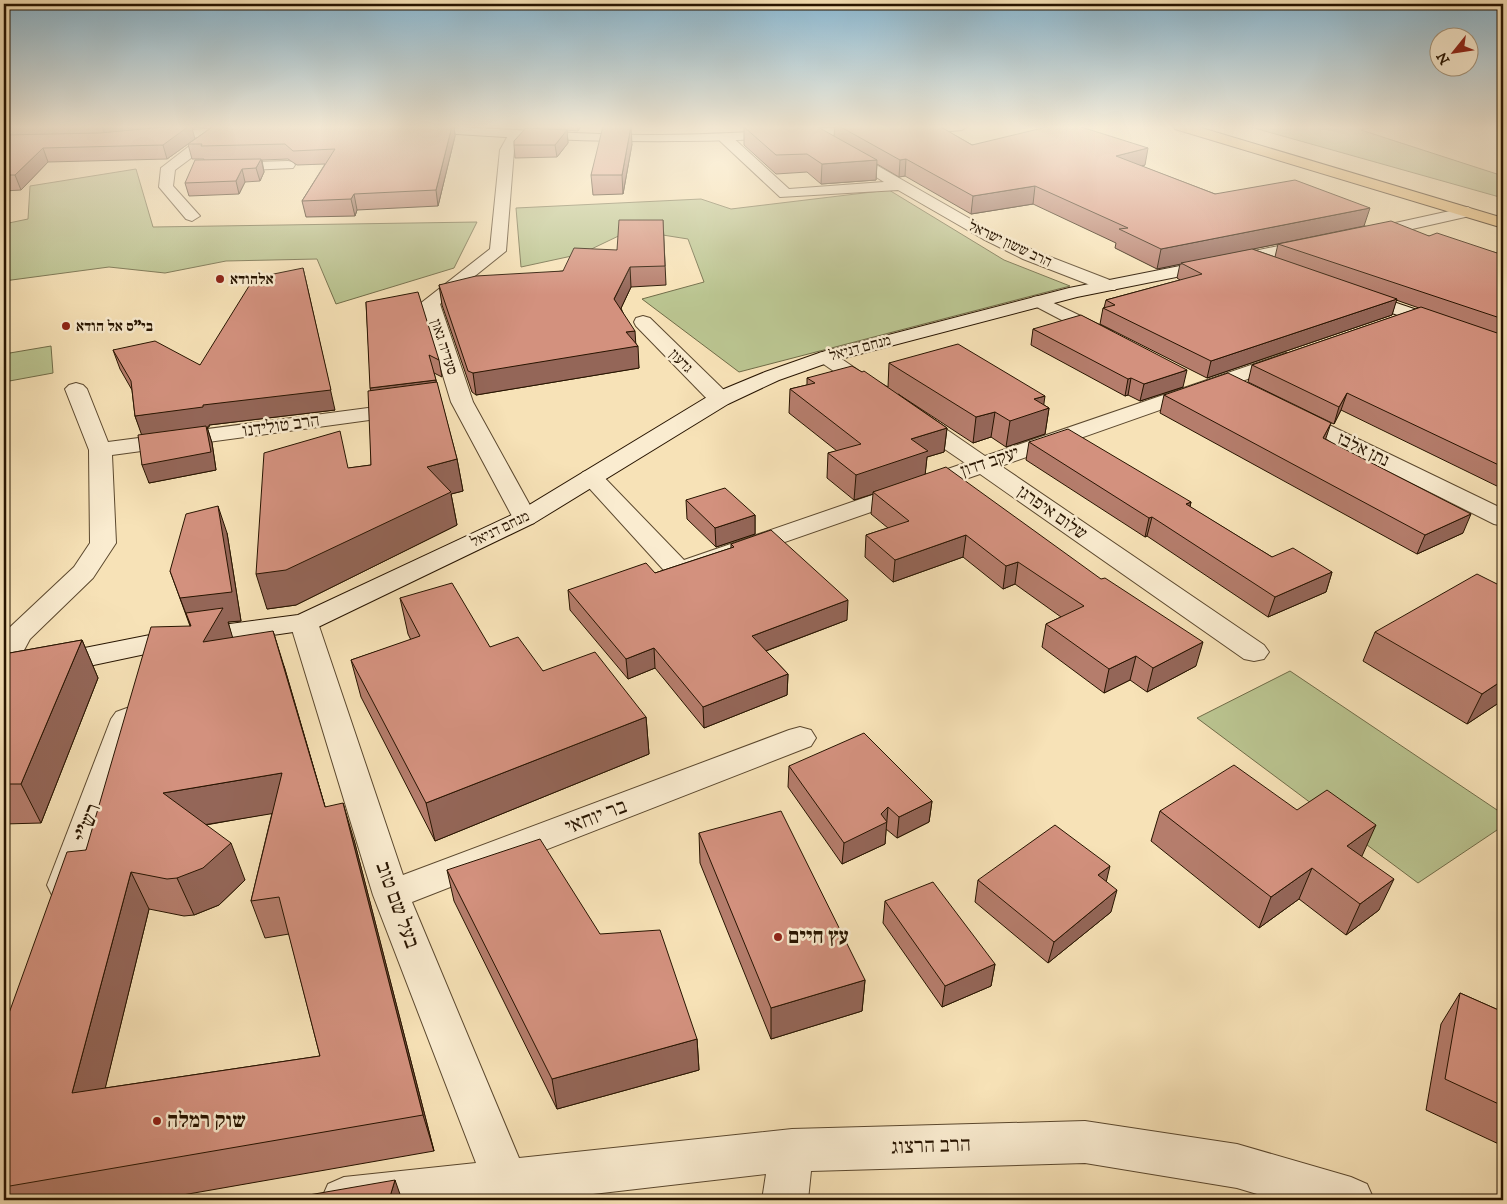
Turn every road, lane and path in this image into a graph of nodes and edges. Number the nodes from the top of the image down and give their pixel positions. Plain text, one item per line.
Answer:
1 (167, 182) edge
2 (504, 182) edge
3 (773, 182) edge
4 (894, 182) edge
5 (1368, 182) edge
6 (899, 185) junction
7 (1468, 212) junction
8 (192, 216) dead end
9 (1503, 223) edge
10 (1355, 236) edge
11 (1326, 242) edge
12 (1249, 257) junction
13 (1286, 270) edge
14 (1108, 286) junction
15 (1341, 289) edge
16 (1039, 301) junction
17 (1415, 315) junction
18 (643, 322) dead end
19 (1379, 328) edge
20 (1117, 342) edge
21 (1503, 346) edge
22 (1306, 352) edge
23 (826, 357) junction
24 (1178, 374) edge
25 (1214, 384) junction
26 (76, 388) dead end
27 (1249, 393) edge
28 (720, 399) junction
29 (443, 405) junction
30 (1275, 406) edge
31 (100, 450) junction
32 (982, 465) junction
33 (591, 477) junction
34 (525, 518) junction
35 (1503, 519) edge
36 (304, 623) junction
37 (155, 643) junction
38 (1254, 652) dead end
39 (4, 662) edge
40 (4, 674) edge
41 (800, 738) dead end
42 (391, 895) junction
43 (55, 911) edge
44 (792, 1150) junction
45 (506, 1180) junction
46 (344, 1200) edge
47 (785, 1200) edge
48 (1351, 1200) edge

1 - 8 street
2 - 29 street, סעדיה גאון
3 - 6 street
4 - 6 street, הרב ששון ישראל
5 - 7 highway
6 - 14 street, הרב ששון ישראל
7 - 9 highway
7 - 10 street
11 - 12 street, מנחם דניאל
12 - 13 street
12 - 14 street, מנחם דניאל
14 - 16 street, מנחם דניאל
15 - 17 street
16 - 20 street
16 - 23 street, מנחם דניאל
17 - 19 street
17 - 21 street
18 - 28 street, גדעון
22 - 25 street, יעקב דדון
23 - 28 street, מנחם דניאל
23 - 32 street, שלום איפרגן
24 - 25 street
25 - 27 street
25 - 32 street, יעקב דדון
26 - 31 street
28 - 33 street, מנחם דניאל
29 - 31 street, הרב טולידנו
29 - 34 street, סעדיה גאון
30 - 35 street, נתן אלבז
31 - 39 street
32 - 33 street, יעקב דדון
32 - 38 street, שלום איפרגן
33 - 34 street, מנחם דניאל
34 - 36 street, מנחם דניאל
36 - 37 street, מנחם דניאל
36 - 42 street, בעל שם טוב
37 - 40 street, מנחם דניאל
37 - 43 street, רש"י
41 - 42 street, בר יוחאי
42 - 45 street, בעל שם טוב
44 - 45 street, הרב הרצוג
44 - 47 street
44 - 48 street, הרב הרצוג
45 - 46 street, הרב הרצוג

